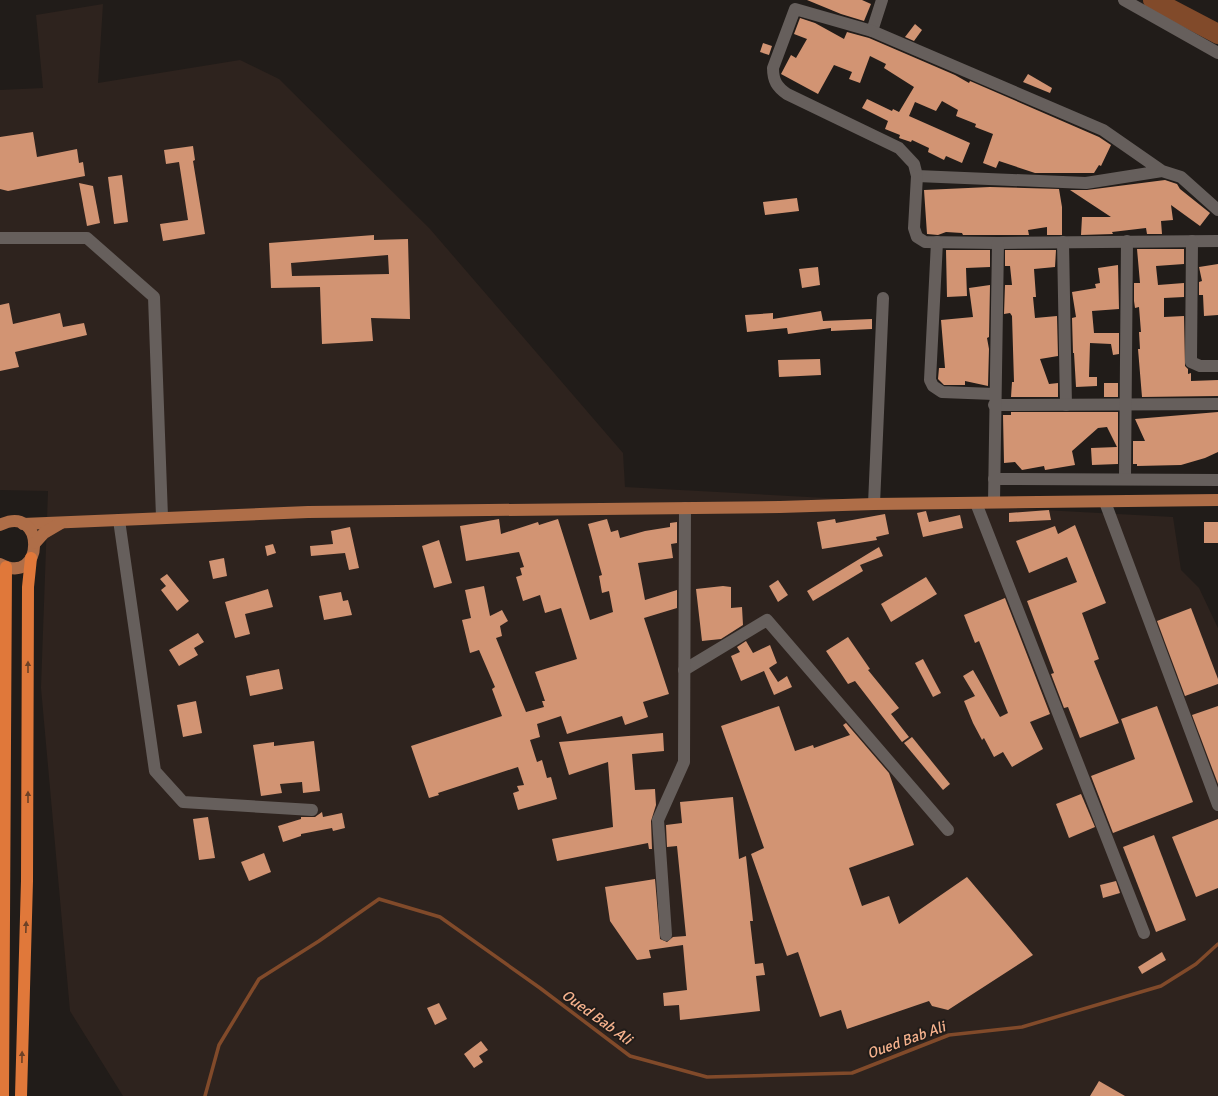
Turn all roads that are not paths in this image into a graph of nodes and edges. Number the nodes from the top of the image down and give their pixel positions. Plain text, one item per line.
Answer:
1 (882, 0) edge
2 (1124, 0) edge
3 (797, 4) edge
4 (872, 31) junction
5 (1218, 53) edge
6 (1162, 171) junction
7 (917, 176) junction
8 (1218, 210) edge
9 (0, 238) edge
10 (1127, 241) junction
11 (1192, 241) junction
12 (1218, 241) edge
13 (937, 242) junction
14 (1063, 242) junction
15 (998, 243) junction
16 (883, 298) dead end
17 (1218, 366) edge
18 (994, 400) junction
19 (1125, 404) junction
20 (1218, 404) edge
21 (1066, 405) junction
22 (1126, 478) junction
23 (994, 479) junction
24 (1218, 480) edge
25 (1218, 500) edge
26 (994, 502) junction
27 (1105, 502) junction
28 (976, 503) junction
29 (874, 504) junction
30 (685, 508) junction
31 (162, 517) junction
32 (0, 520) edge
33 (119, 520) junction
34 (70, 521) junction
35 (17, 523) junction
36 (0, 525) edge
37 (35, 543) junction
38 (31, 558) junction
39 (3, 565) edge
40 (684, 670) junction
41 (1218, 805) edge
42 (312, 810) dead end
43 (948, 830) dead end
44 (1144, 933) dead end
45 (666, 935) dead end
46 (3, 1096) edge
47 (21, 1096) edge

1 - 4 street
2 - 5 street
3 - 4 street
3 - 7 street
4 - 6 street
6 - 7 street
6 - 8 street
7 - 13 street
9 - 31 street
10 - 11 street
10 - 14 street
10 - 19 street
11 - 12 street
11 - 17 street
13 - 15 street
13 - 18 street
14 - 15 street
14 - 21 street
15 - 18 street
16 - 29 street
18 - 21 street
18 - 23 street
19 - 20 street
19 - 21 street
19 - 22 street
22 - 23 street
22 - 24 street
23 - 26 street
25 - 27 main road
26 - 27 main road
26 - 28 main road
27 - 41 street
28 - 29 main road
28 - 44 street
29 - 30 main road
30 - 31 main road
30 - 40 street
31 - 33 main road
32 - 35 main road
33 - 34 main road
33 - 42 street
34 - 35 main road
34 - 37 main road
35 - 36 main road
35 - 37 main road
37 - 38 main road
38 - 39 main road
47 -> 38 highway
39 - 46 highway
40 - 43 street
40 - 45 street

